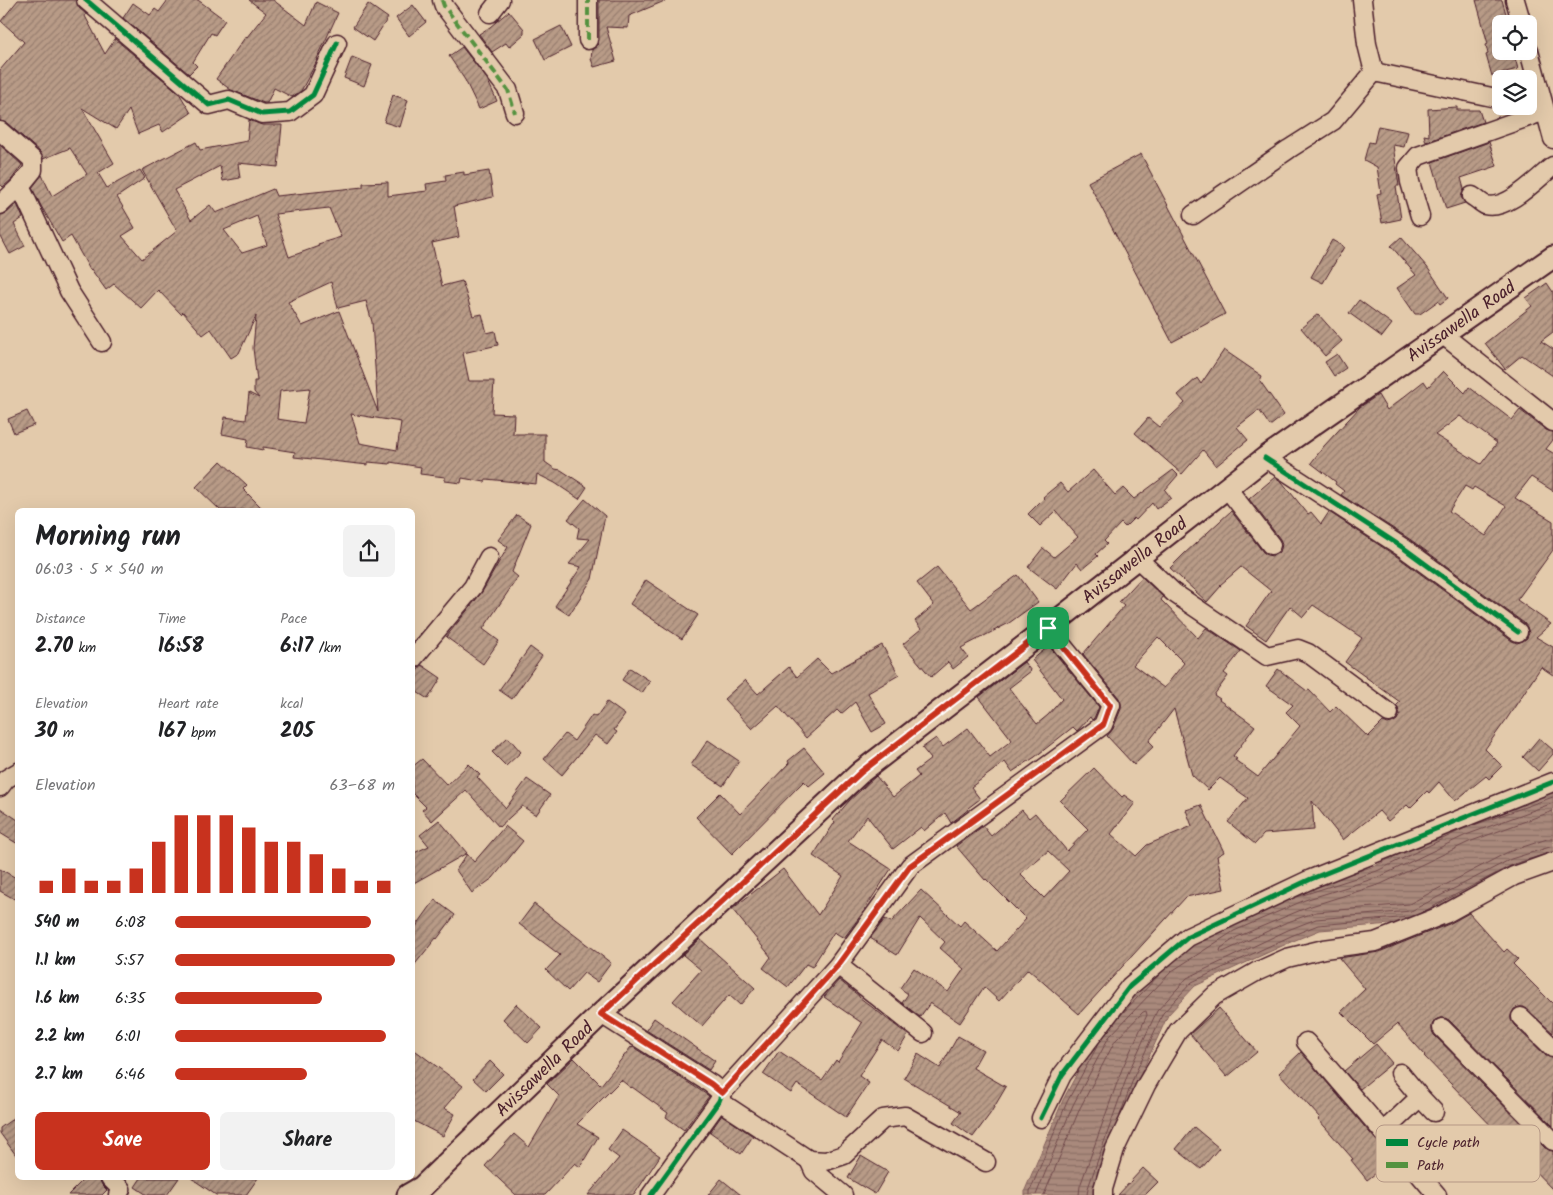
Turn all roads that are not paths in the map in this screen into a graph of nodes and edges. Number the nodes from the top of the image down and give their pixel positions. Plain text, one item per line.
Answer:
1 (86, 0) edge
2 (442, 0) edge
3 (588, 0) edge
4 (1362, 0) edge
5 (1515, 0) edge
6 (1519, 15) edge
7 (588, 40) dead end
8 (337, 44) dead end
9 (1374, 72) junction
10 (1492, 97) edge
11 (1537, 108) edge
12 (515, 113) dead end
13 (1520, 115) edge
14 (0, 131) edge
15 (1553, 139) edge
16 (1553, 166) edge
17 (20, 186) junction
18 (1472, 196) dead end
19 (0, 206) edge
20 (1193, 215) dead end
21 (1420, 216) dead end
22 (1553, 257) edge
23 (1442, 334) junction
24 (102, 342) dead end
25 (1553, 422) edge
26 (1265, 458) junction
27 (1227, 488) junction
28 (1271, 545) dead end
29 (489, 557) dead end
30 (1137, 558) junction
31 (1048, 628) junction
32 (1518, 632) dead end
33 (415, 656) edge
34 (1389, 713) dead end
35 (15, 774) edge
36 (1553, 782) edge
37 (0, 787) edge
38 (1553, 862) edge
39 (838, 965) junction
40 (601, 1014) junction
41 (1522, 1017) dead end
42 (1442, 1028) dead end
43 (923, 1033) dead end
44 (1306, 1042) dead end
45 (1553, 1048) edge
46 (1400, 1073) dead end
47 (720, 1097) junction
48 (1420, 1098) junction
49 (1434, 1112) dead end
50 (1041, 1118) dead end
51 (1377, 1125) edge
52 (1391, 1125) edge
53 (1537, 1125) edge
54 (1540, 1128) edge
55 (1553, 1141) edge
56 (809, 1160) junction
57 (986, 1162) dead end
58 (112, 1180) edge
59 (1426, 1182) edge
60 (658, 1193) edge
61 (118, 1195) edge
62 (408, 1195) edge
63 (843, 1195) edge
64 (1103, 1195) edge
65 (1437, 1195) edge

1 - 8 street
2 - 12 street
3 - 7 street
4 - 9 street
5 - 6 street
9 - 10 street
9 - 20 street
11 - 15 street
13 - 21 street
14 - 17 street
16 - 18 street
17 - 19 street
17 - 24 street
22 - 23 main road, Avissawella Road
23 - 25 street
23 - 26 main road, Avissawella Road
26 - 27 main road, Avissawella Road
26 - 32 street
27 - 28 street
27 - 30 main road, Avissawella Road
29 - 33 street
30 - 31 main road, Avissawella Road
30 - 34 street
31 - 39 street
31 - 40 main road, Avissawella Road
35 - 37 street
36 - 50 street
38 - 64 street
39 - 43 street
39 - 47 street
40 - 47 street
40 - 62 main road, Avissawella Road
41 - 45 street
42 - 53 street
44 - 51 street
46 - 48 street
47 - 56 street
47 - 60 street
48 - 49 street
48 - 52 street
54 - 55 street
56 - 57 street
56 - 63 street
58 - 61 street
59 - 65 street

